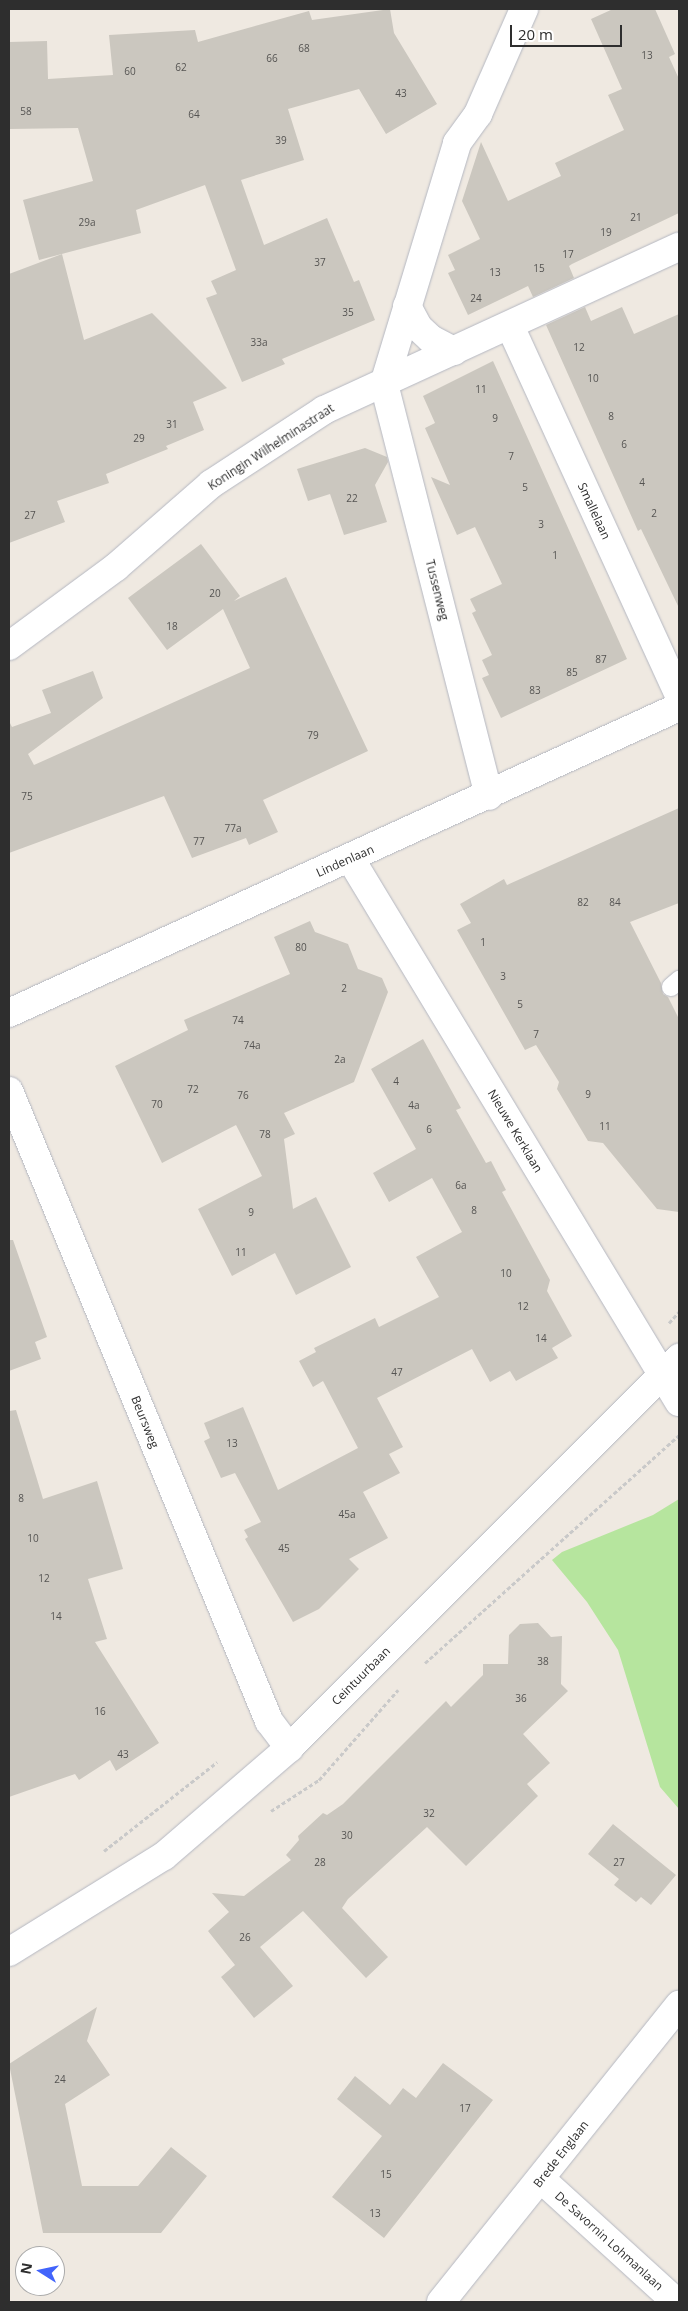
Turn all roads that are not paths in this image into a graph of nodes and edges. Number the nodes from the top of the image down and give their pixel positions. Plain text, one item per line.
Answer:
1 (524, 9) edge
2 (679, 247) edge
3 (407, 306) junction
4 (510, 326) junction
5 (454, 351) junction
6 (384, 384) junction
7 (10, 641) edge
8 (679, 695) edge
9 (679, 707) edge
10 (489, 796) junction
11 (350, 858) junction
12 (9, 1013) edge
13 (9, 1091) edge
14 (670, 1367) edge
15 (679, 1402) edge
16 (289, 1748) junction
17 (9, 1952) edge
18 (679, 2005) edge
19 (542, 2180) junction
20 (441, 2302) edge
21 (676, 2302) edge

1 - 3 street
2 - 4 street
3 - 5 street
3 - 6 street
4 - 5 street
4 - 8 street, Smallelaan
5 - 6 street
6 - 7 street, Koningin Wilhelminastraat
6 - 10 street, Tussenweg
9 - 10 street, Lindenlaan
10 - 11 street, Lindenlaan
11 - 12 street, Lindenlaan
11 - 14 street, Nieuwe Kerklaan
13 - 16 street, Beursweg
14 - 15 street, Nieuwe Kerklaan
14 - 16 street, Ceintuurbaan
16 - 17 street, Ceintuurbaan
18 - 19 street, Brede Englaan
19 - 20 street, Brede Englaan
19 - 21 street, De Savornin Lohmanlaan

